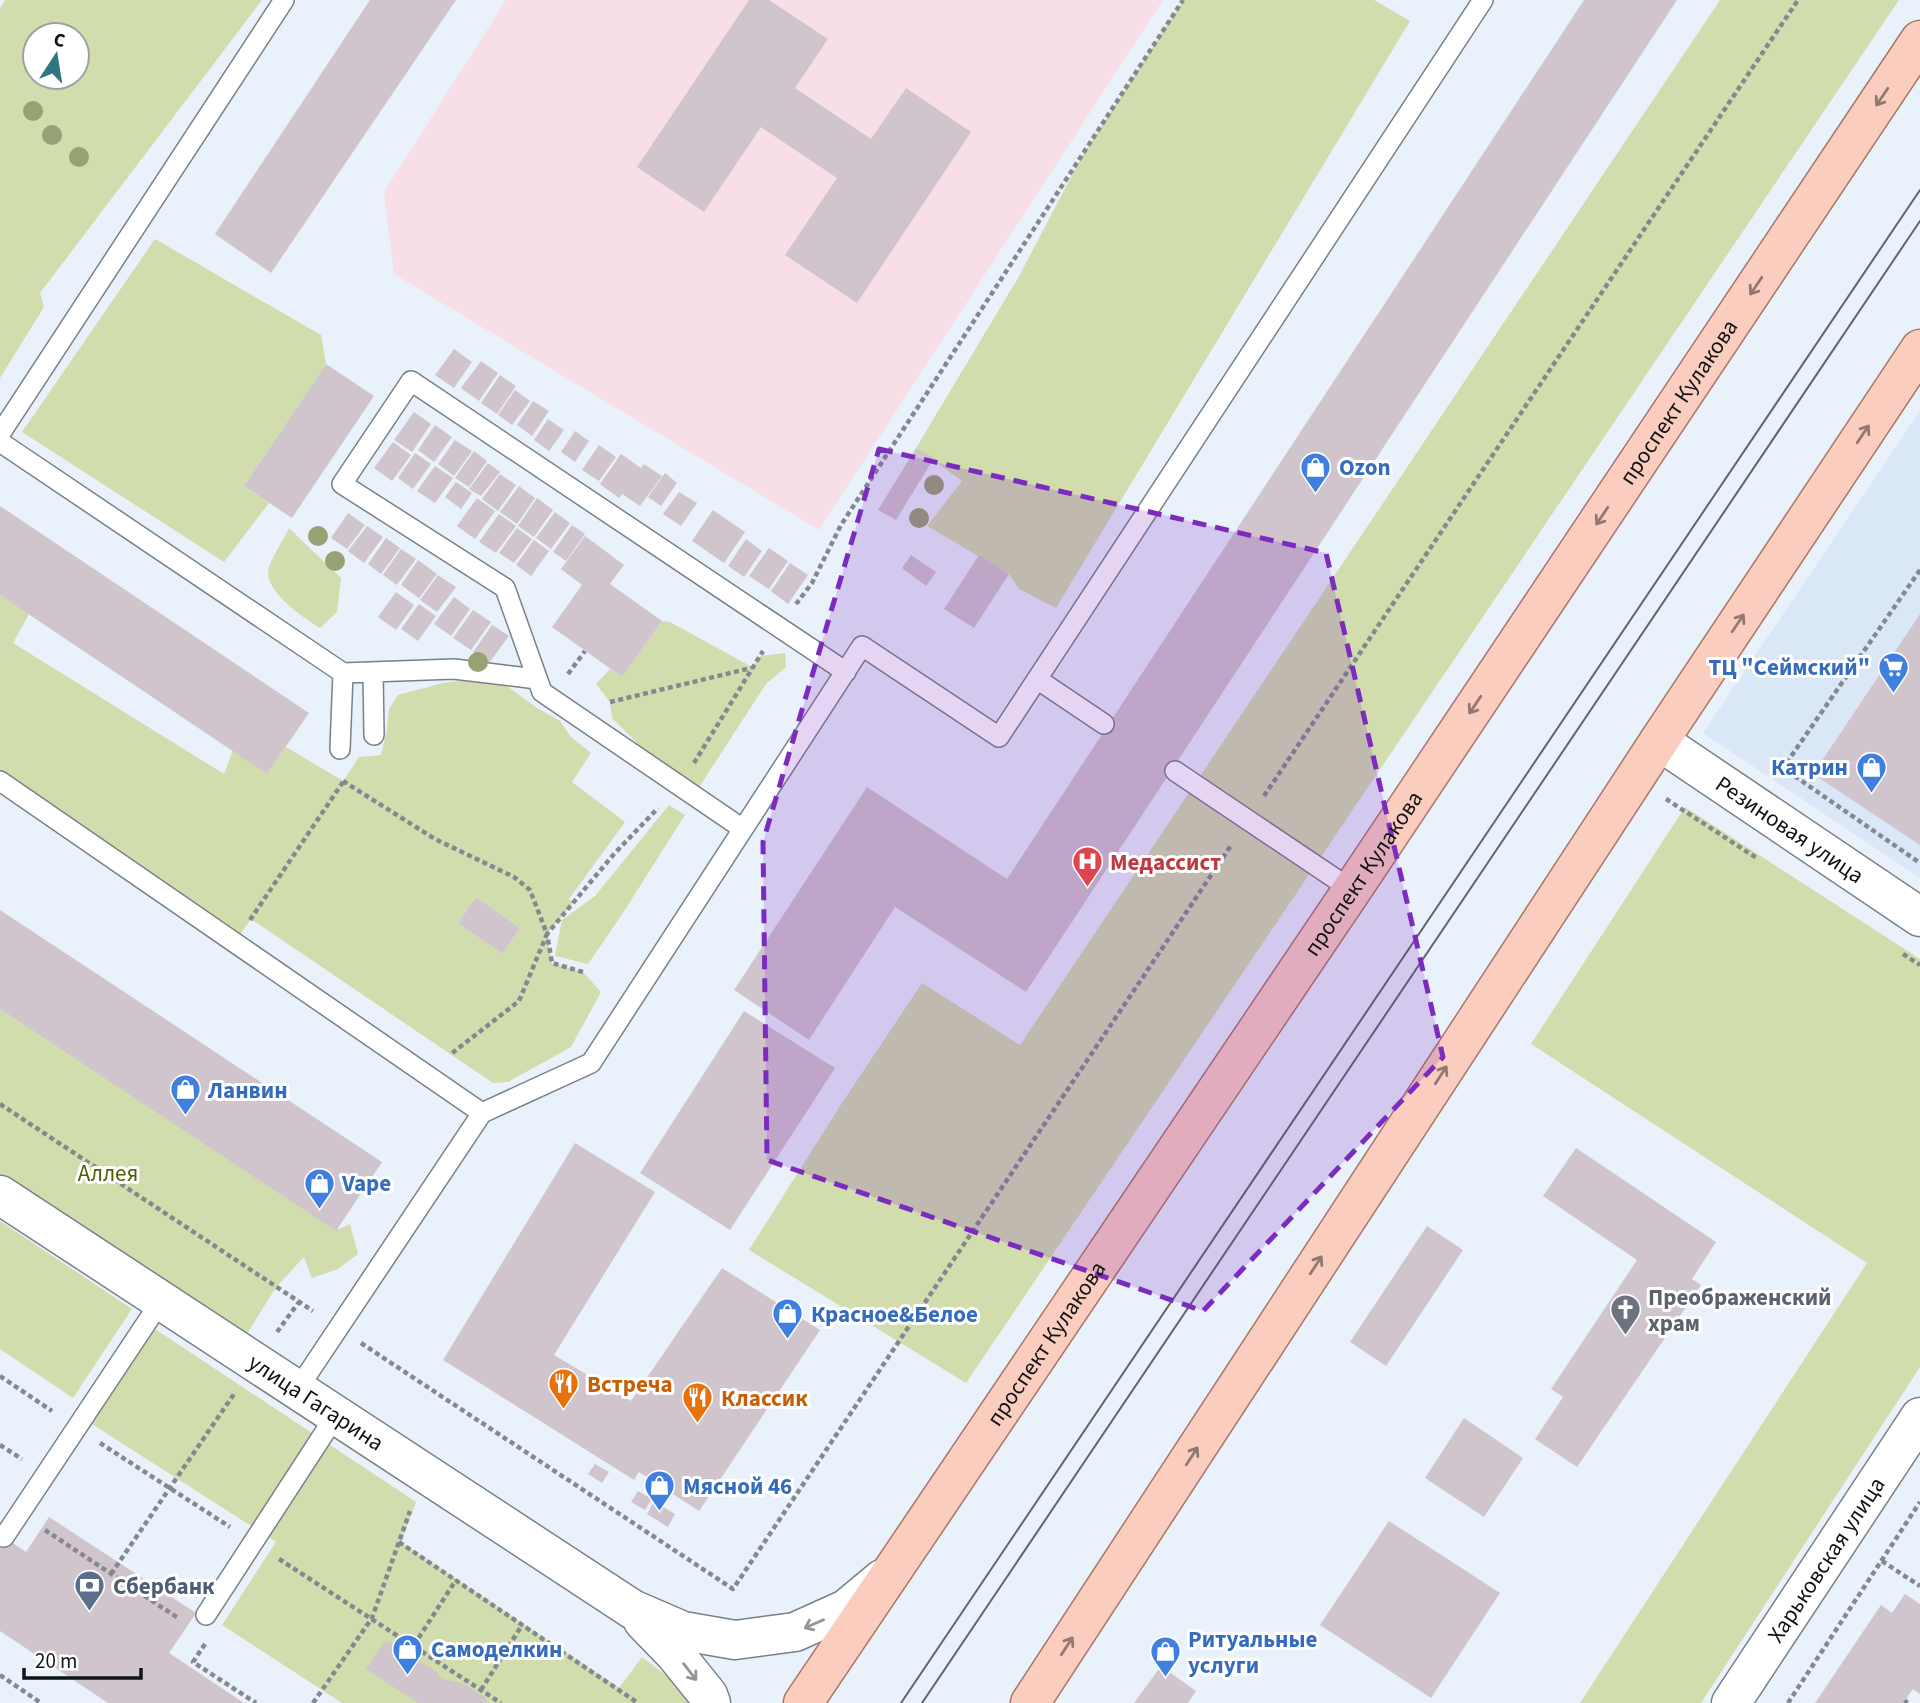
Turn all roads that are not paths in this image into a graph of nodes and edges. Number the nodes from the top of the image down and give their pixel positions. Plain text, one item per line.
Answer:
1 (284, 0) edge
2 (1483, 0) edge
3 (1920, 40) edge
4 (1920, 349) edge
5 (0, 434) edge
6 (0, 442) edge
7 (373, 672) junction
8 (846, 672) junction
9 (343, 673) junction
10 (537, 679) junction
11 (1037, 679) junction
12 (1104, 724) dead end
13 (374, 735) road end
14 (1659, 741) junction
15 (340, 748) dead end
16 (1175, 771) dead end
17 (0, 781) edge
18 (743, 829) junction
19 (1352, 890) junction
20 (1920, 916) edge
21 (482, 1113) junction
22 (0, 1195) edge
23 (161, 1301) junction
24 (297, 1390) junction
25 (336, 1416) junction
26 (1920, 1417) edge
27 (4, 1537) dead end
28 (890, 1573) junction
29 (632, 1609) junction
30 (206, 1615) dead end
31 (711, 1703) edge
32 (803, 1703) edge
33 (1030, 1703) edge
34 (1731, 1703) edge

1 - 5 lane
2 - 11 lane
3 -> 19 main road, проспект Кулакова
14 -> 4 main road
6 - 9 lane
7 - 9 lane
7 - 10 lane
7 - 13 lane
8 - 10 lane
8 - 11 lane
8 - 18 lane
9 - 15 lane
10 - 18 lane
11 - 12 lane
14 - 20 main road, Резиновая улица
33 -> 14 main road
16 - 19 lane
17 - 21 lane
18 - 21 lane
19 - 28 main road, проспект Кулакова
21 - 24 lane
22 - 23 main road, улица Гагарина
23 - 24 main road, улица Гагарина
23 - 27 lane
24 - 25 main road, улица Гагарина
25 - 29 main road, улица Гагарина
25 - 30 lane
26 - 34 main road, Харьковская улица
28 -> 29 main road
28 - 32 main road, проспект Кулакова
29 -> 31 main road

